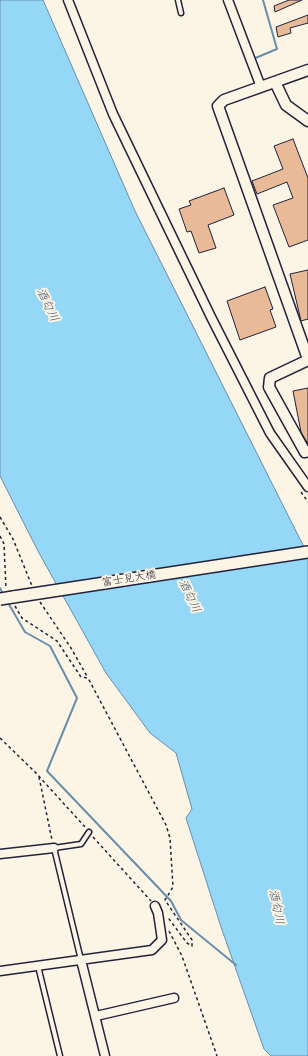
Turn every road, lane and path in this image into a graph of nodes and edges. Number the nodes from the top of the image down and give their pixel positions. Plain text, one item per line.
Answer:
1 (68, 0) edge
2 (178, 0) edge
3 (228, 0) edge
4 (181, 13) dead end
5 (308, 70) edge
6 (274, 82) junction
7 (261, 87) junction
8 (307, 120) edge
9 (308, 360) edge
10 (308, 451) edge
11 (308, 487) edge
12 (0, 517) edge
13 (0, 536) edge
14 (308, 552) edge
15 (40, 593) junction
16 (9, 599) edge
17 (88, 678) junction
18 (0, 738) edge
19 (38, 776) junction
20 (89, 832) junction
21 (54, 848) junction
22 (0, 854) edge
23 (155, 906) joint
24 (165, 924) dead end
25 (169, 930) dead end
26 (81, 960) junction
27 (38, 966) junction
28 (0, 971) edge
29 (174, 998) dead end
30 (96, 1016) junction
31 (60, 1056) edge
32 (105, 1056) edge
33 (217, 1056) edge

1 - 11 street
2 - 4 lane
3 - 7 street
5 - 6 street
6 - 7 street
6 - 8 street
7 - 9 street
9 - 10 street
12 - 15 path
13 - 16 path
14 - 15 main road, 富士見大橋
15 - 16 main road, 富士見大橋
15 - 17 path
16 - 17 path
17 - 24 path
18 - 19 path
19 - 20 path
19 - 21 path
20 - 21 lane
20 - 23 path
21 - 22 street
21 - 26 lane
23 - 26 street
25 - 33 path
26 - 27 street
26 - 30 street
27 - 28 street
27 - 31 lane
29 - 30 street
30 - 32 street

